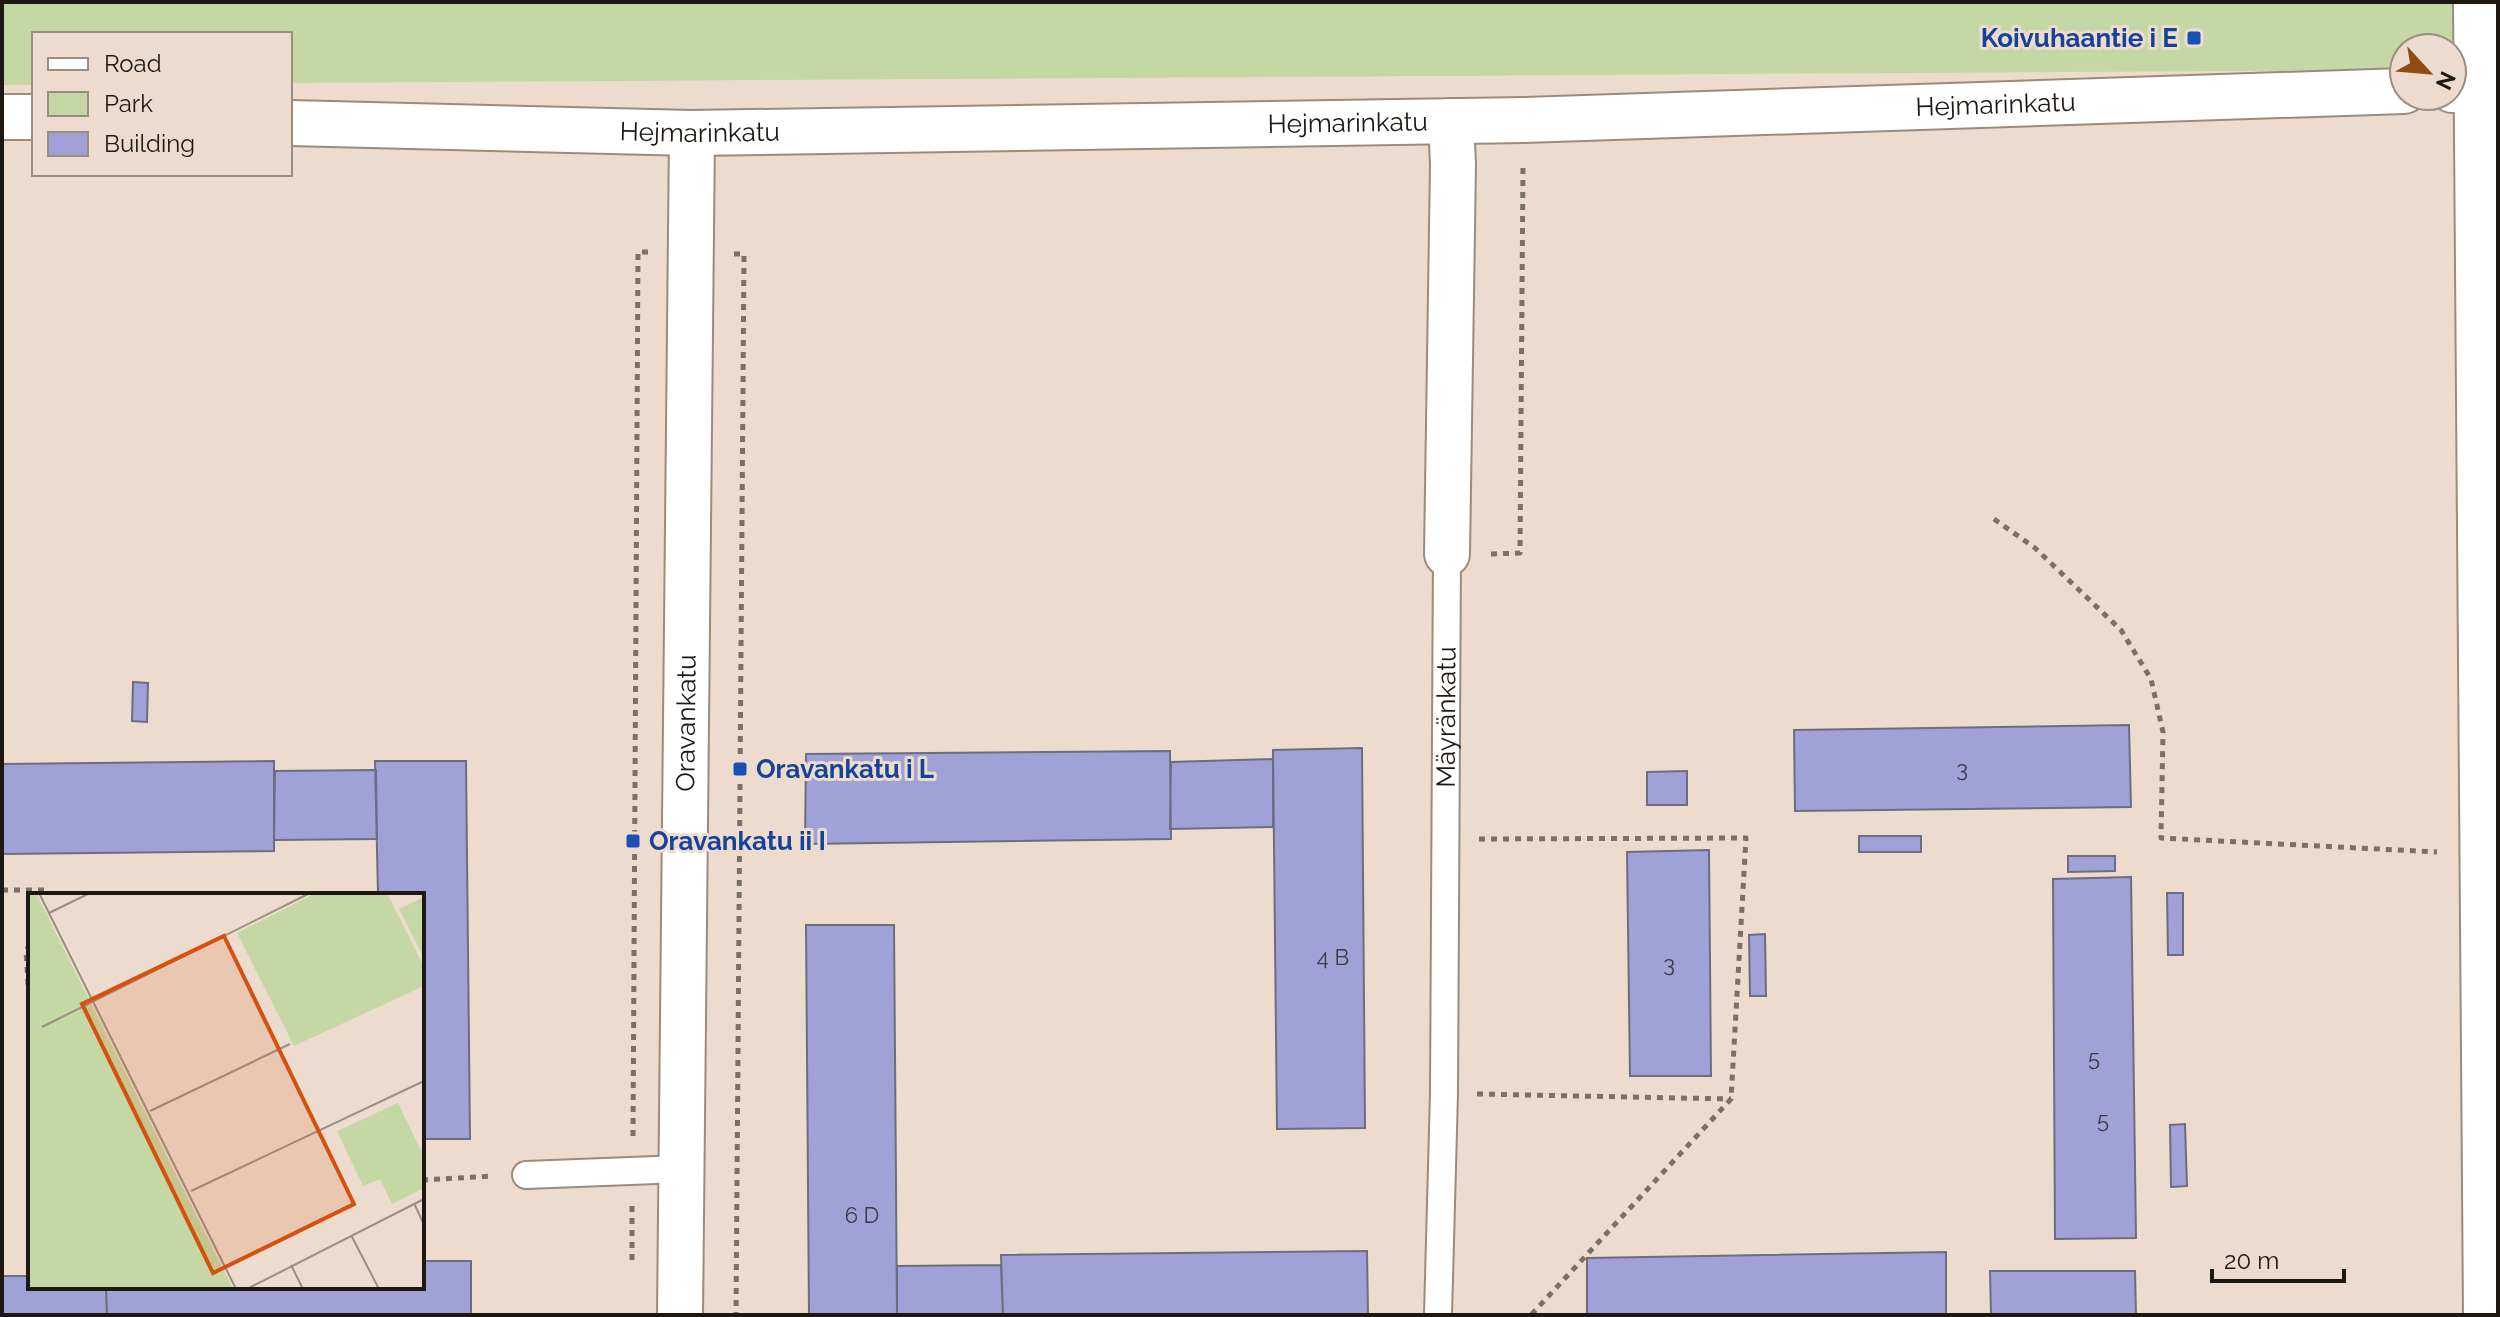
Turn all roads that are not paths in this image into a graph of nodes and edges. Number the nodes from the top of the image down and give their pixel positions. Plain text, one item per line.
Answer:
1 (2476, 2) edge
2 (2475, 89) edge
3 (2388, 92) edge
4 (2, 117) edge
5 (32, 117) edge
6 (1451, 121) junction
7 (292, 123) edge
8 (692, 133) junction
9 (1447, 554) joint
10 (682, 1169) junction
11 (526, 1175) road end
12 (680, 1315) edge
13 (1438, 1315) edge
14 (2486, 1315) edge

1 - 2 street
2 - 14 street
3 - 6 street, Hejmarinkatu
4 - 5 street
6 - 8 street, Hejmarinkatu
6 - 9 street, Mäyränkatu
7 - 8 street, Hejmarinkatu
8 - 10 street, Oravankatu
9 - 13 lane, Mäyränkatu
10 - 11 lane
10 - 12 street, Oravankatu

